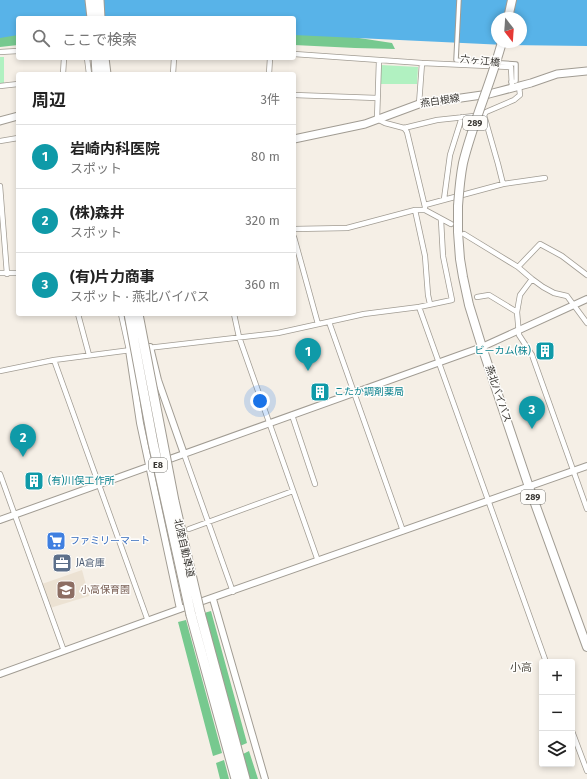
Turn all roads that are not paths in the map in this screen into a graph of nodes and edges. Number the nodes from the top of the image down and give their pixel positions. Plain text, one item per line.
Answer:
1 (90, 0) edge
2 (99, 0) edge
3 (459, 0) edge
4 (512, 0) edge
5 (509, 12) edge
6 (92, 16) edge
7 (100, 16) edge
8 (500, 48) edge
9 (16, 51) edge
10 (0, 52) edge
11 (296, 54) edge
12 (64, 60) edge
13 (87, 60) edge
14 (96, 60) edge
15 (104, 60) edge
16 (174, 60) edge
17 (270, 60) edge
18 (379, 60) junction
19 (422, 63) junction
20 (587, 71) edge
21 (63, 72) edge
22 (89, 72) edge
23 (97, 72) edge
24 (106, 72) edge
25 (173, 72) edge
26 (269, 72) edge
27 (16, 84) edge
28 (512, 85) junction
29 (0, 86) edge
30 (519, 86) junction
31 (296, 95) edge
32 (377, 98) junction
33 (419, 104) junction
34 (484, 114) junction
35 (16, 117) edge
36 (462, 117) junction
37 (377, 119) junction
38 (0, 121) edge
39 (404, 128) junction
40 (16, 138) edge
41 (296, 140) edge
42 (0, 141) edge
43 (545, 178) dead end
44 (502, 184) junction
45 (0, 186) edge
46 (444, 200) junction
47 (425, 207) junction
48 (415, 210) junction
49 (441, 220) junction
50 (451, 224) dead end
51 (296, 229) edge
52 (464, 234) dead end
53 (296, 244) edge
54 (518, 267) junction
55 (0, 273) edge
56 (16, 273) edge
57 (7, 274) junction
58 (587, 275) edge
59 (532, 279) junction
60 (477, 297) dead end
61 (587, 299) edge
62 (430, 304) junction
63 (575, 304) junction
64 (419, 307) junction
65 (517, 312) junction
66 (79, 316) edge
67 (121, 316) edge
68 (129, 316) edge
69 (138, 316) edge
70 (234, 316) edge
71 (329, 322) junction
72 (587, 322) edge
73 (318, 324) junction
74 (518, 331) junction
75 (239, 337) junction
76 (150, 347) junction
77 (482, 347) junction
78 (129, 350) junction
79 (89, 355) junction
80 (54, 360) junction
81 (438, 363) junction
82 (0, 371) edge
83 (354, 393) junction
84 (292, 415) junction
85 (269, 423) junction
86 (184, 454) junction
87 (587, 466) edge
88 (149, 467) junction
89 (574, 471) junction
90 (0, 474) edge
91 (99, 484) junction
92 (315, 484) dead end
93 (529, 487) junction
94 (293, 491) junction
95 (488, 501) junction
96 (587, 509) edge
97 (14, 514) junction
98 (0, 520) edge
99 (208, 522) junction
100 (189, 529) dead end
101 (403, 531) junction
102 (318, 561) junction
103 (233, 592) junction
104 (213, 599) junction
105 (180, 609) junction
106 (196, 614) junction
107 (148, 621) junction
108 (587, 647) edge
109 (64, 651) junction
110 (545, 659) edge
111 (0, 674) edge
112 (575, 739) edge
113 (587, 771) edge
114 (236, 779) edge
115 (245, 779) edge
116 (265, 779) edge

1 - 6 highway
2 - 7 highway
3 - 28 street, 六ヶ江橋
4 - 5 highway
8 - 77 highway, 燕北バイパス / 289, bridge
9 - 10 street
11 - 18 street
12 - 21 street
13 - 22 street
14 - 23 highway
15 - 24 highway
16 - 25 street
17 - 26 street
18 - 19 street
18 - 32 street
19 - 28 street
19 - 33 street
20 - 30 main road, 燕白根線
27 - 29 street
28 - 30 main road, 燕白根線
28 - 33 main road, 燕白根線
30 - 34 street
31 - 32 street
32 - 37 street
33 - 37 main road, 燕白根線
34 - 36 street
34 - 44 street
35 - 38 main road
36 - 39 street
36 - 46 street
37 - 39 street
37 - 41 main road, 燕白根線
39 - 47 street
40 - 42 street
43 - 44 street
44 - 46 street
45 - 57 street
46 - 47 street
47 - 48 street
47 - 49 street
48 - 51 street
48 - 62 street
49 - 50 street
49 - 62 street
52 - 54 street
53 - 73 street
54 - 58 street
54 - 59 street
55 - 57 street
56 - 57 street
59 - 63 street
59 - 65 street
60 - 65 street
61 - 63 street
62 - 64 street
63 - 72 street
63 - 74 street
64 - 71 street
64 - 81 street
65 - 74 street
66 - 79 street
67 - 78 street
68 - 106 highway, 北陸自動車道 / E8, bridge
69 - 106 highway, 北陸自動車道 / E8, bridge
70 - 75 street
71 - 73 street
71 - 83 street
73 - 75 street
74 - 77 street
74 - 89 street
75 - 76 street
75 - 85 street
76 - 78 street
76 - 86 street
77 - 81 street
77 - 93 highway, 燕北バイパス / 289
78 - 79 street
78 - 88 street
79 - 80 street
80 - 82 street
80 - 91 street
81 - 83 street
81 - 95 street
83 - 84 street
83 - 101 street
84 - 85 street
84 - 92 street
85 - 86 street
85 - 94 street
86 - 88 street
86 - 99 street
87 - 89 street
88 - 91 street
88 - 105 street
89 - 93 street
89 - 96 street
90 - 97 street
91 - 97 street
91 - 107 street
93 - 95 street
93 - 108 highway, 燕北バイパス / 289
94 - 99 street
94 - 102 street
95 - 101 street
95 - 110 street
97 - 98 street
97 - 109 street
99 - 100 street
99 - 103 street
101 - 102 street
102 - 103 street
103 - 104 street
104 - 105 street
104 - 116 street
105 - 107 street
106 - 114 highway, 北陸自動車道 / E8
106 - 115 highway, 北陸自動車道 / E8
107 - 109 street
109 - 111 street
112 - 113 street

